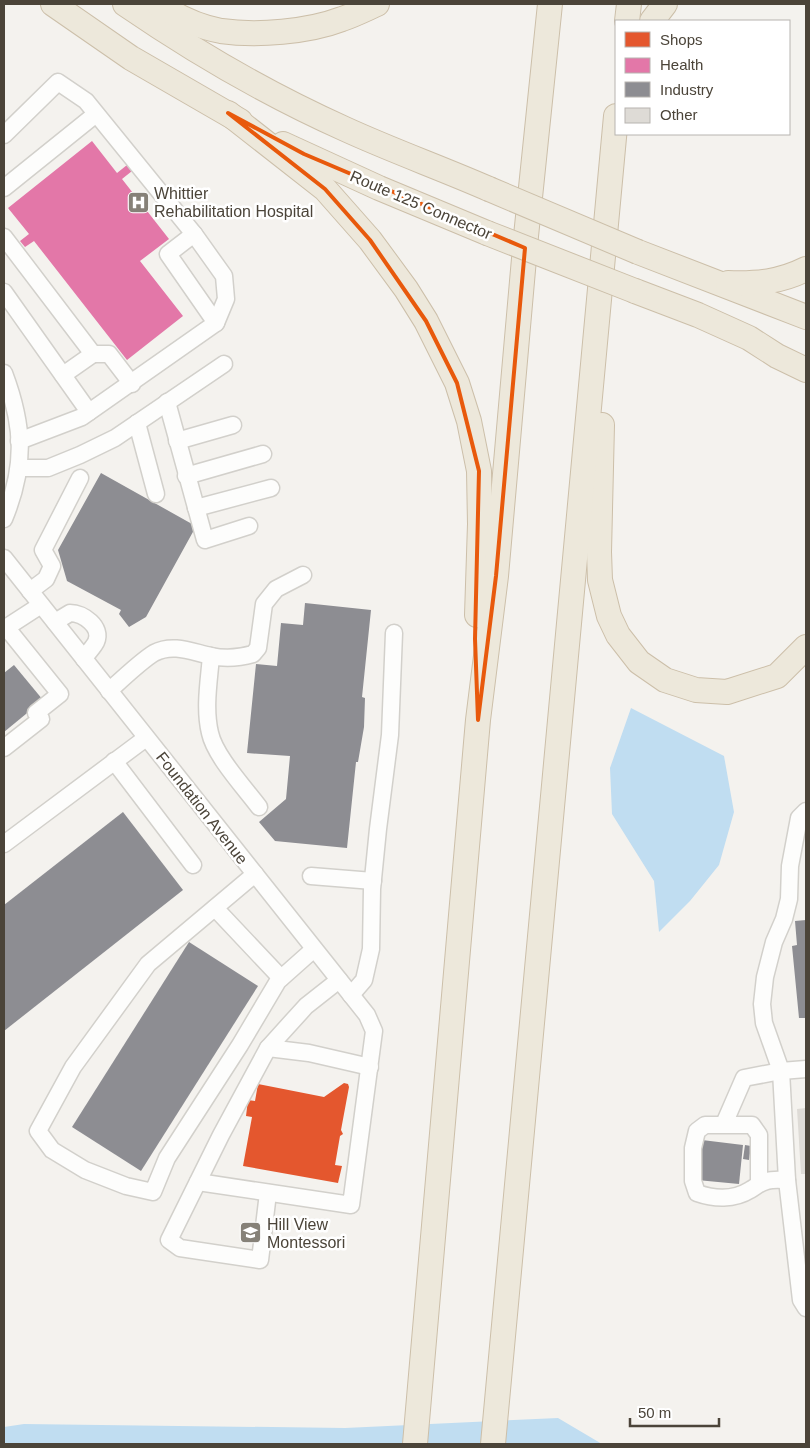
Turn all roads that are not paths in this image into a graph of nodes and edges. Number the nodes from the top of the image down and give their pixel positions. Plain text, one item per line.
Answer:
1 (53, 4) edge
2 (125, 4) edge
3 (158, 4) edge
4 (377, 4) edge
5 (550, 4) edge
6 (629, 4) edge
7 (664, 4) edge
8 (627, 20) edge
9 (653, 20) edge
10 (228, 113) junction
11 (96, 114) junction
12 (615, 132) edge
13 (4, 135) edge
14 (4, 188) edge
15 (194, 234) junction
16 (4, 237) edge
17 (806, 269) edge
18 (720, 283) junction
19 (4, 292) edge
20 (598, 309) junction
21 (806, 317) edge
22 (216, 323) junction
23 (93, 354) junction
24 (776, 356) junction
25 (224, 364) dead end
26 (806, 370) edge
27 (4, 372) edge
28 (63, 375) junction
29 (132, 384) junction
30 (806, 387) edge
31 (166, 402) junction
32 (90, 412) junction
33 (136, 422) junction
34 (233, 425) dead end
35 (19, 440) junction
36 (177, 441) junction
37 (263, 454) dead end
38 (19, 468) junction
39 (186, 476) junction
40 (80, 478) dead end
41 (271, 488) dead end
42 (156, 494) dead end
43 (196, 508) junction
44 (4, 519) edge
45 (249, 526) dead end
46 (4, 558) edge
47 (303, 575) dead end
48 (30, 591) junction
49 (41, 605) junction
50 (55, 622) junction
51 (5, 628) edge
52 (394, 633) dead end
53 (806, 647) edge
54 (211, 656) junction
55 (84, 659) junction
56 (109, 690) junction
57 (478, 720) junction
58 (146, 738) junction
59 (4, 748) edge
60 (114, 762) junction
61 (259, 807) dead end
62 (806, 811) edge
63 (4, 844) edge
64 (193, 865) dead end
65 (255, 874) junction
66 (312, 876) dead end
67 (373, 881) junction
68 (215, 908) junction
69 (314, 949) junction
70 (281, 978) junction
71 (339, 980) junction
72 (351, 995) junction
73 (268, 1048) junction
74 (370, 1067) junction
75 (806, 1069) edge
76 (781, 1071) junction
77 (724, 1124) junction
78 (787, 1180) junction
79 (198, 1182) junction
80 (759, 1184) junction
81 (268, 1193) junction
82 (806, 1206) edge
83 (791, 1214) junction
84 (806, 1308) edge
85 (415, 1444) edge
86 (493, 1444) edge

1 - 10 highway, Route 125 Connector
2 - 18 highway, bridge
3 - 4 highway
5 - 57 highway
6 - 8 highway
7 - 9 highway
10 - 24 highway, Route 125 Connector, bridge
10 - 57 highway
11 - 13 street
11 - 14 street
11 - 15 street
12 - 20 highway
15 - 22 street
15 - 22 street
16 - 23 street
17 - 18 highway
18 - 21 highway
19 - 28 street
20 - 53 highway
20 - 86 highway
22 - 29 street
23 - 28 street
23 - 29 street
24 - 26 highway, Route 125 Connector
24 - 30 highway
25 - 31 street
27 - 35 street
28 - 32 street
29 - 32 street
31 - 33 street
31 - 36 street
32 - 35 street
33 - 38 street
33 - 42 street
34 - 36 street
35 - 38 street
36 - 39 street
37 - 39 street
38 - 44 street
39 - 43 street
40 - 48 street
41 - 43 street
43 - 45 street
46 - 48 street, Foundation Avenue
47 - 54 street
48 - 49 street, Foundation Avenue
49 - 50 street, Foundation Avenue
49 - 51 street
50 - 55 street, Foundation Avenue
50 - 55 street
51 - 59 street
52 - 67 street
54 - 56 street
54 - 61 street
55 - 56 street, Foundation Avenue
56 - 58 street, Foundation Avenue
57 - 85 highway
58 - 60 street
58 - 65 street, Foundation Avenue
60 - 63 street
60 - 64 street
62 - 76 street
65 - 68 street
65 - 69 street, Foundation Avenue
66 - 67 street
67 - 72 street
68 - 70 street
68 - 70 street
69 - 70 street
69 - 71 street, Foundation Avenue
71 - 72 street, Foundation Avenue
71 - 73 street
72 - 74 street, Foundation Avenue
73 - 74 street
73 - 79 street
74 - 81 street, Foundation Avenue
75 - 76 street
76 - 77 street
76 - 78 street
77 - 80 street
77 - 80 street
78 - 80 street
78 - 83 street
79 - 81 street
79 - 81 street
82 - 83 street
83 - 84 street

